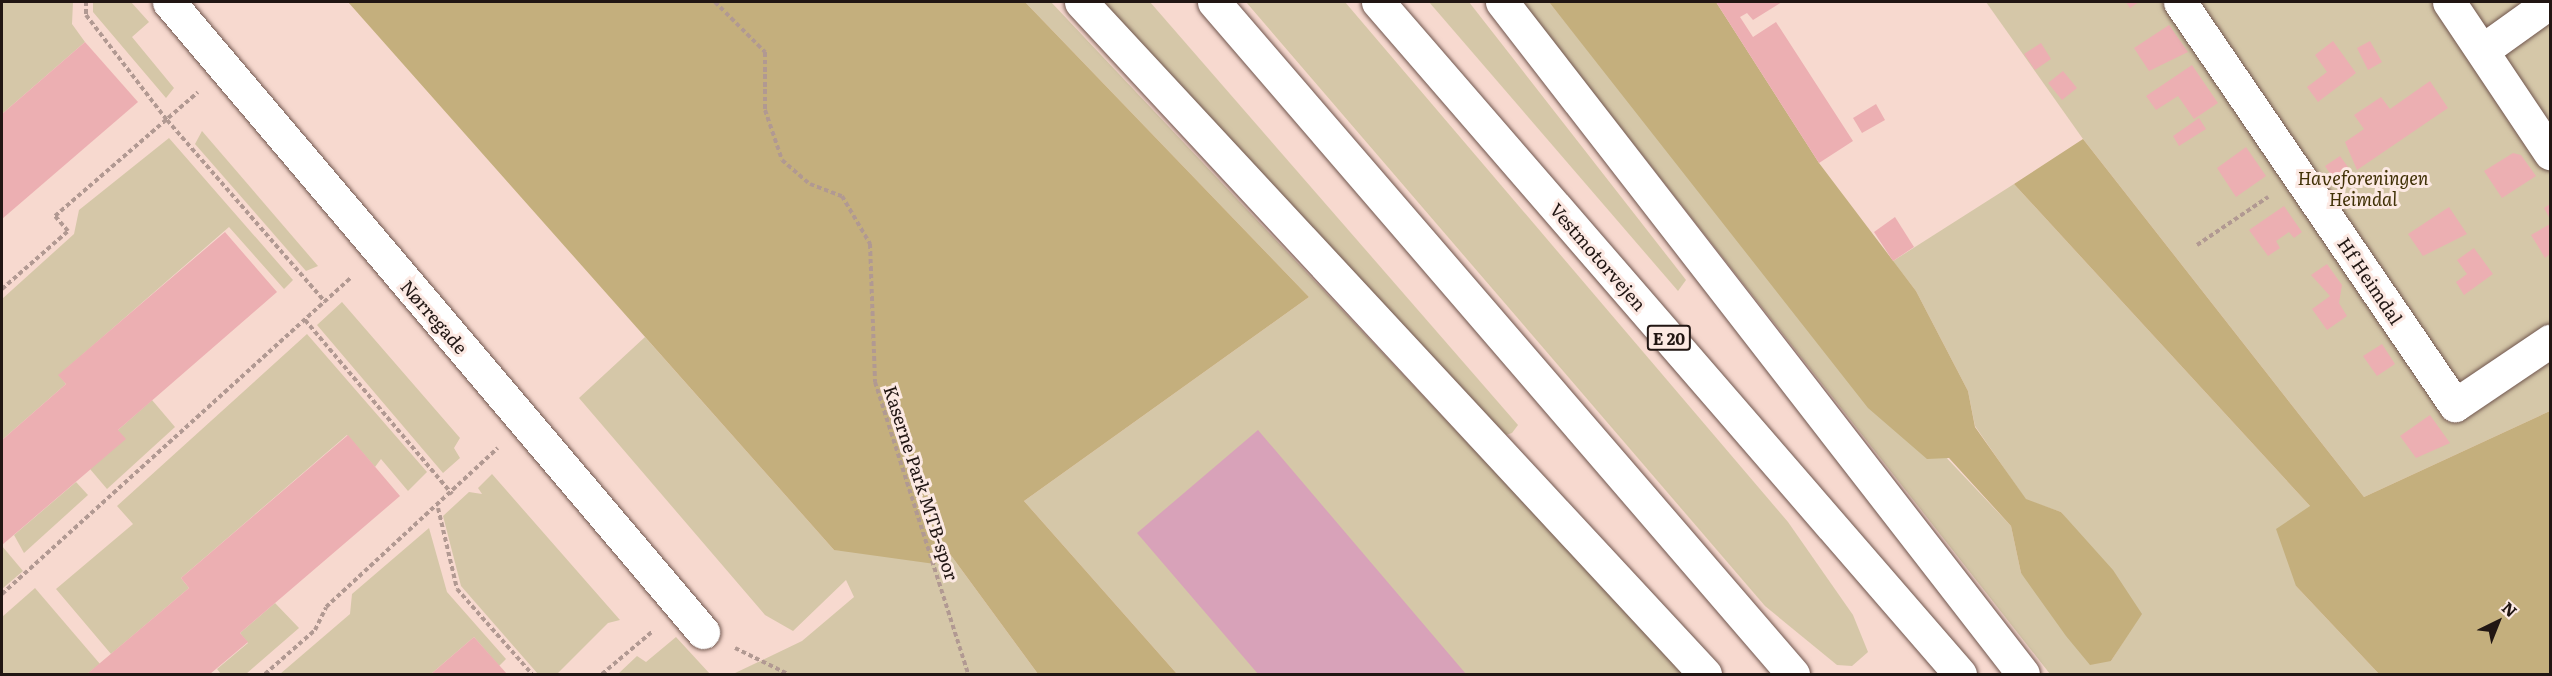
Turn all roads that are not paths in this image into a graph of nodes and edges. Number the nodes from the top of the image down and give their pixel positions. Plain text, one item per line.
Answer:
1 (169, 2) edge
2 (1081, 2) edge
3 (1214, 2) edge
4 (1378, 2) edge
5 (1502, 2) edge
6 (2180, 2) edge
7 (2449, 2) edge
8 (2550, 2) edge
9 (2483, 50) junction
10 (2550, 153) edge
11 (2550, 341) edge
12 (702, 632) road end
13 (1706, 675) edge
14 (1793, 675) edge
15 (1960, 675) edge
16 (2023, 675) edge

1 - 12 main road, Nørregade
2 - 13 main road
3 - 14 main road
4 - 15 main road, Vestmotorvejen / E 20
5 - 16 main road
6 - 11 main road, Hf Heimdal
7 - 9 main road
8 - 9 main road
9 - 10 main road

